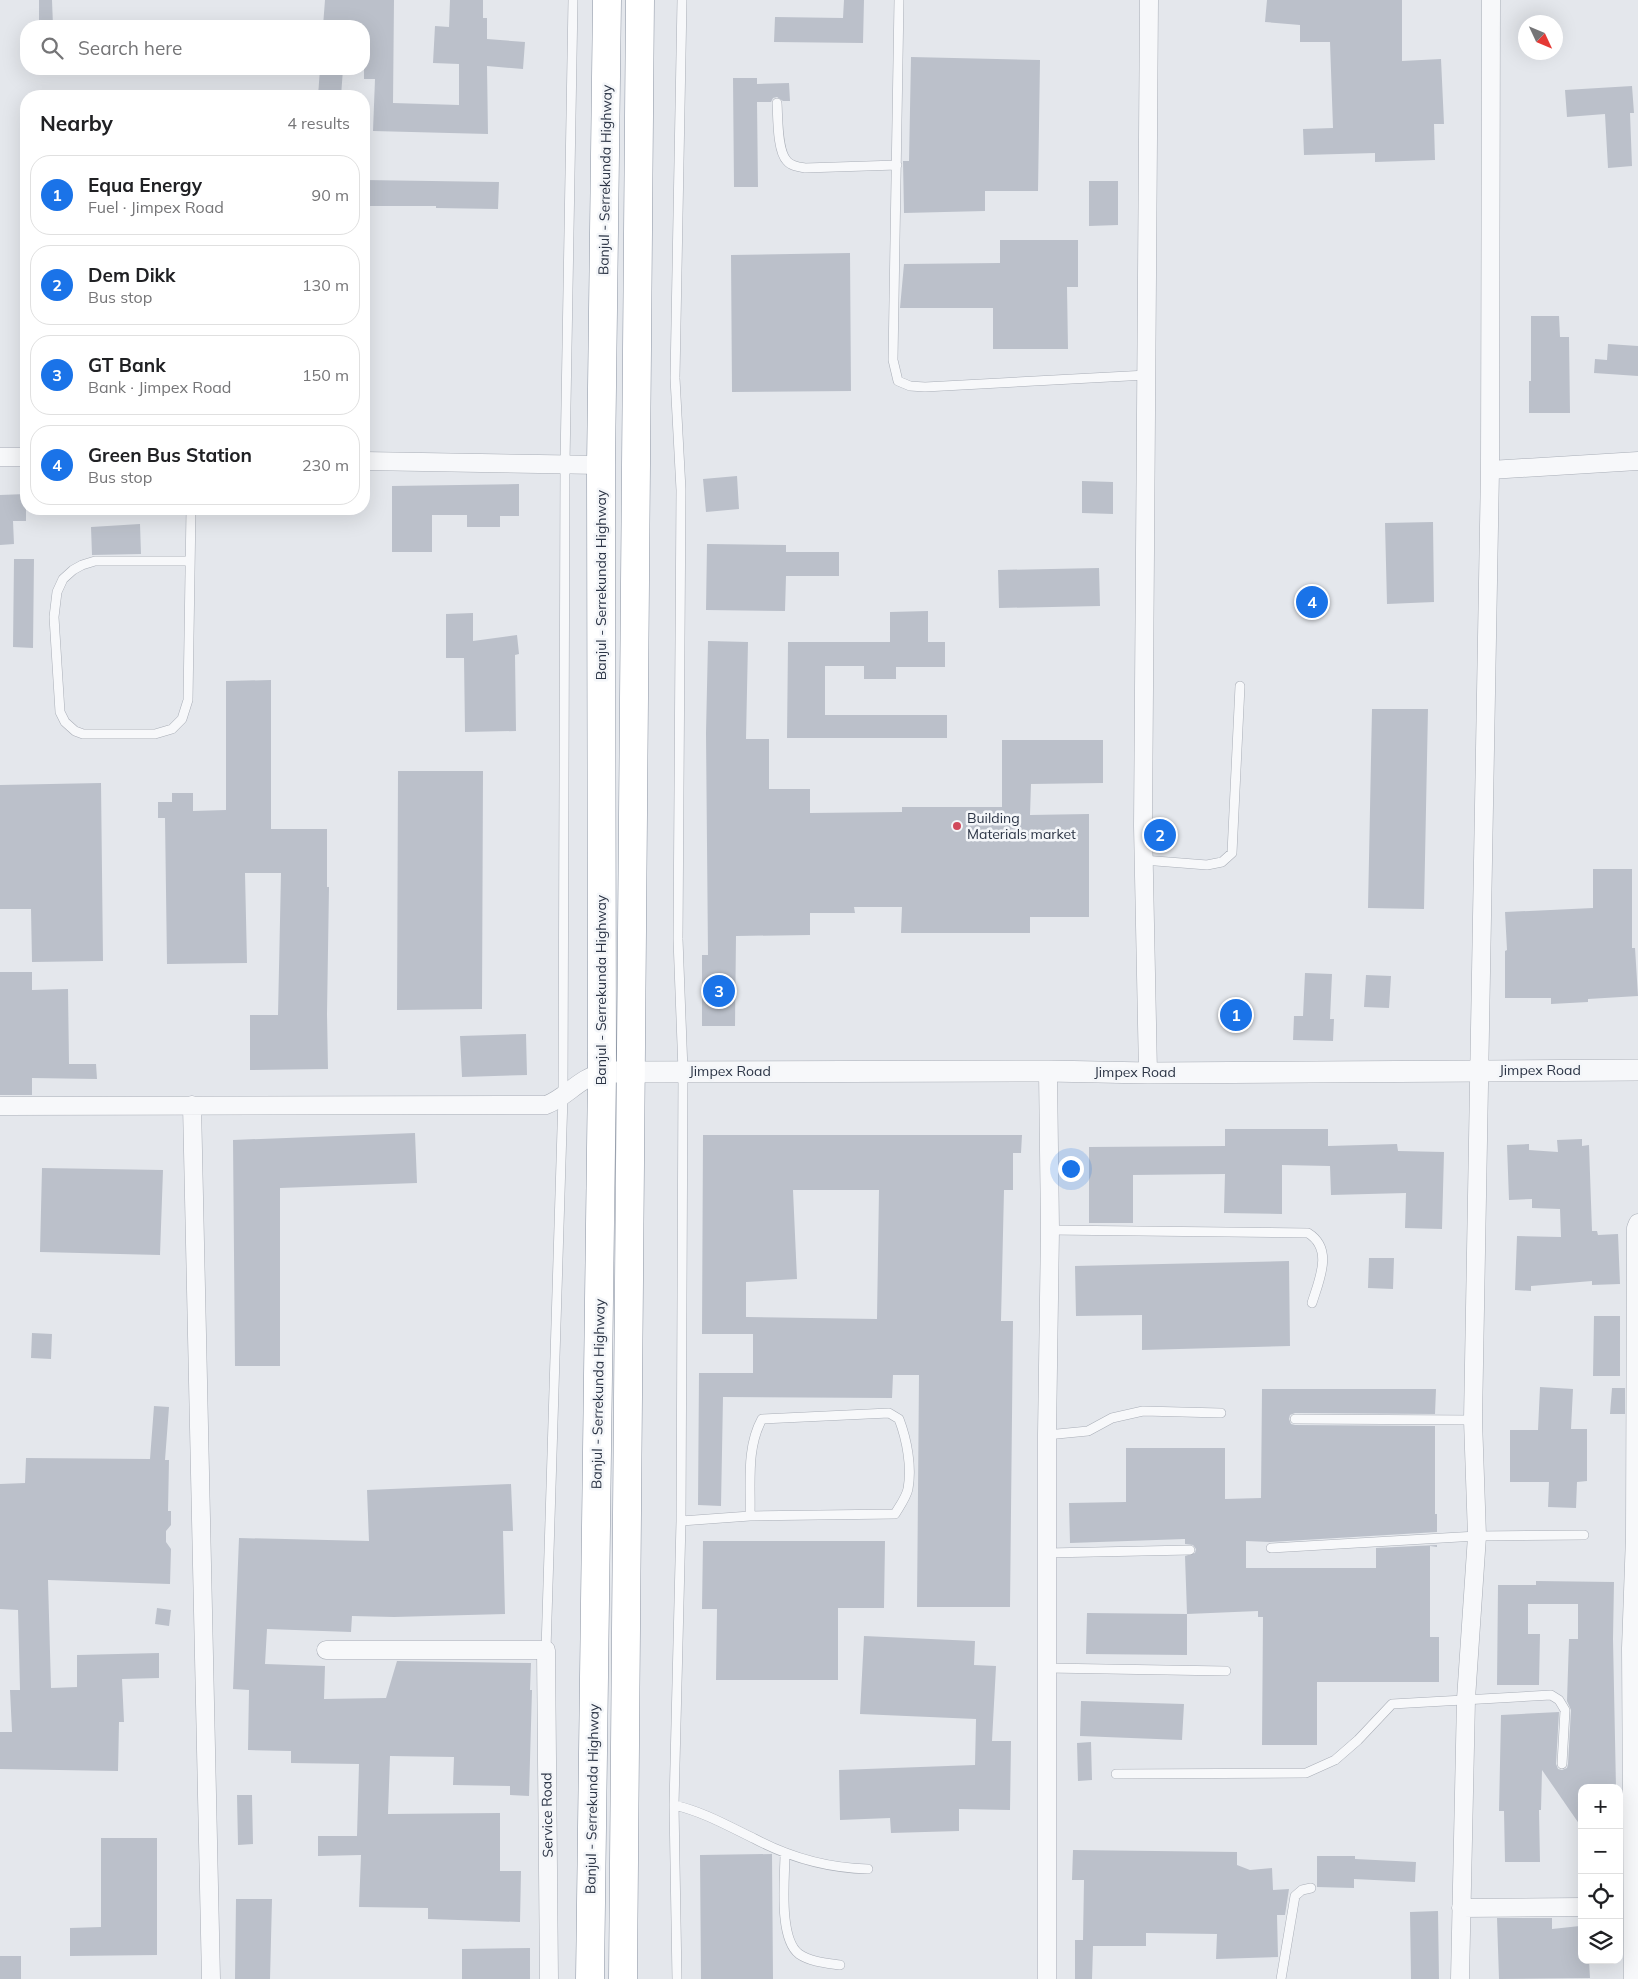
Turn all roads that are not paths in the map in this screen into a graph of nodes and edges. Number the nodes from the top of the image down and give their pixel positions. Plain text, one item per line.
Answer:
1 (573, 0) edge
2 (607, 0) edge
3 (640, 0) edge
4 (682, 0) edge
5 (899, 0) edge
6 (1150, 0) edge
7 (1492, 0) edge
8 (777, 103) dead end
9 (897, 165) junction
10 (1147, 375) junction
11 (0, 457) edge
12 (20, 457) edge
13 (370, 461) edge
14 (1638, 461) edge
15 (565, 463) junction
16 (601, 465) junction
17 (1490, 470) junction
18 (191, 515) edge
19 (190, 560) junction
20 (1240, 686) dead end
21 (1144, 860) junction
22 (1479, 1070) junction
23 (1638, 1070) edge
24 (632, 1071) junction
25 (683, 1071) junction
26 (1048, 1071) junction
27 (602, 1073) junction
28 (1148, 1073) junction
29 (563, 1096) junction
30 (192, 1105) junction
31 (0, 1106) edge
32 (1638, 1223) edge
33 (1050, 1230) junction
34 (1312, 1303) dead end
35 (1221, 1413) dead end
36 (1295, 1419) dead end
37 (1473, 1420) junction
38 (1047, 1435) junction
39 (750, 1516) junction
40 (681, 1521) junction
41 (1584, 1535) dead end
42 (1478, 1536) junction
43 (1636, 1536) edge
44 (1271, 1548) dead end
45 (1190, 1550) dead end
46 (1047, 1553) junction
47 (1635, 1648) edge
48 (326, 1650) dead end
49 (546, 1650) junction
50 (1047, 1668) junction
51 (1226, 1671) dead end
52 (1466, 1699) junction
53 (1562, 1764) dead end
54 (1116, 1774) dead end
55 (674, 1805) junction
56 (785, 1853) junction
57 (1636, 1857) edge
58 (868, 1869) dead end
59 (1311, 1888) dead end
60 (1578, 1907) edge
61 (1461, 1908) junction
62 (1631, 1913) edge
63 (840, 1966) dead end
64 (211, 1979) edge
65 (549, 1979) edge
66 (590, 1979) edge
67 (623, 1979) edge
68 (677, 1979) edge
69 (1047, 1979) edge
70 (1281, 1979) edge
71 (1460, 1979) edge
72 (1633, 1979) edge

1 - 15 lane
2 - 16 highway, Banjul - Serrekunda Highway
3 - 24 highway
4 - 25 lane
5 - 9 lane
6 - 10 street
7 - 17 street
8 - 9 lane
9 - 10 lane
10 - 21 street
11 - 12 street
13 - 15 street
14 - 17 street
15 - 16 street
15 - 29 lane
16 - 27 highway, Banjul - Serrekunda Highway
17 - 22 street
18 - 19 lane
19 - 19 lane
20 - 21 lane
21 - 28 street
22 - 23 street, Jimpex Road
22 - 28 street, Jimpex Road
22 - 37 street
24 - 25 street, Jimpex Road
24 - 27 street, Jimpex Road
24 - 67 highway
25 - 26 street, Jimpex Road
25 - 40 lane
26 - 28 street, Jimpex Road
26 - 33 street
27 - 29 street
27 - 66 highway, Banjul - Serrekunda Highway
29 - 30 street
29 - 49 lane
30 - 31 street
30 - 64 street
32 - 43 street
33 - 34 lane
33 - 38 street
35 - 38 lane
36 - 37 lane
37 - 42 street
38 - 46 street
39 - 39 lane
39 - 40 lane
40 - 55 lane
41 - 42 lane
42 - 44 lane
42 - 52 street
43 - 47 street
45 - 46 lane
46 - 50 street
47 - 57 street
48 - 49 street
49 - 65 street, Service Road
50 - 51 lane
50 - 69 street
52 - 53 lane
52 - 54 lane
52 - 61 street
55 - 56 lane
55 - 68 lane
56 - 58 lane
56 - 63 lane
57 - 62 street
59 - 70 lane
60 - 61 street
61 - 71 street
62 - 72 street

